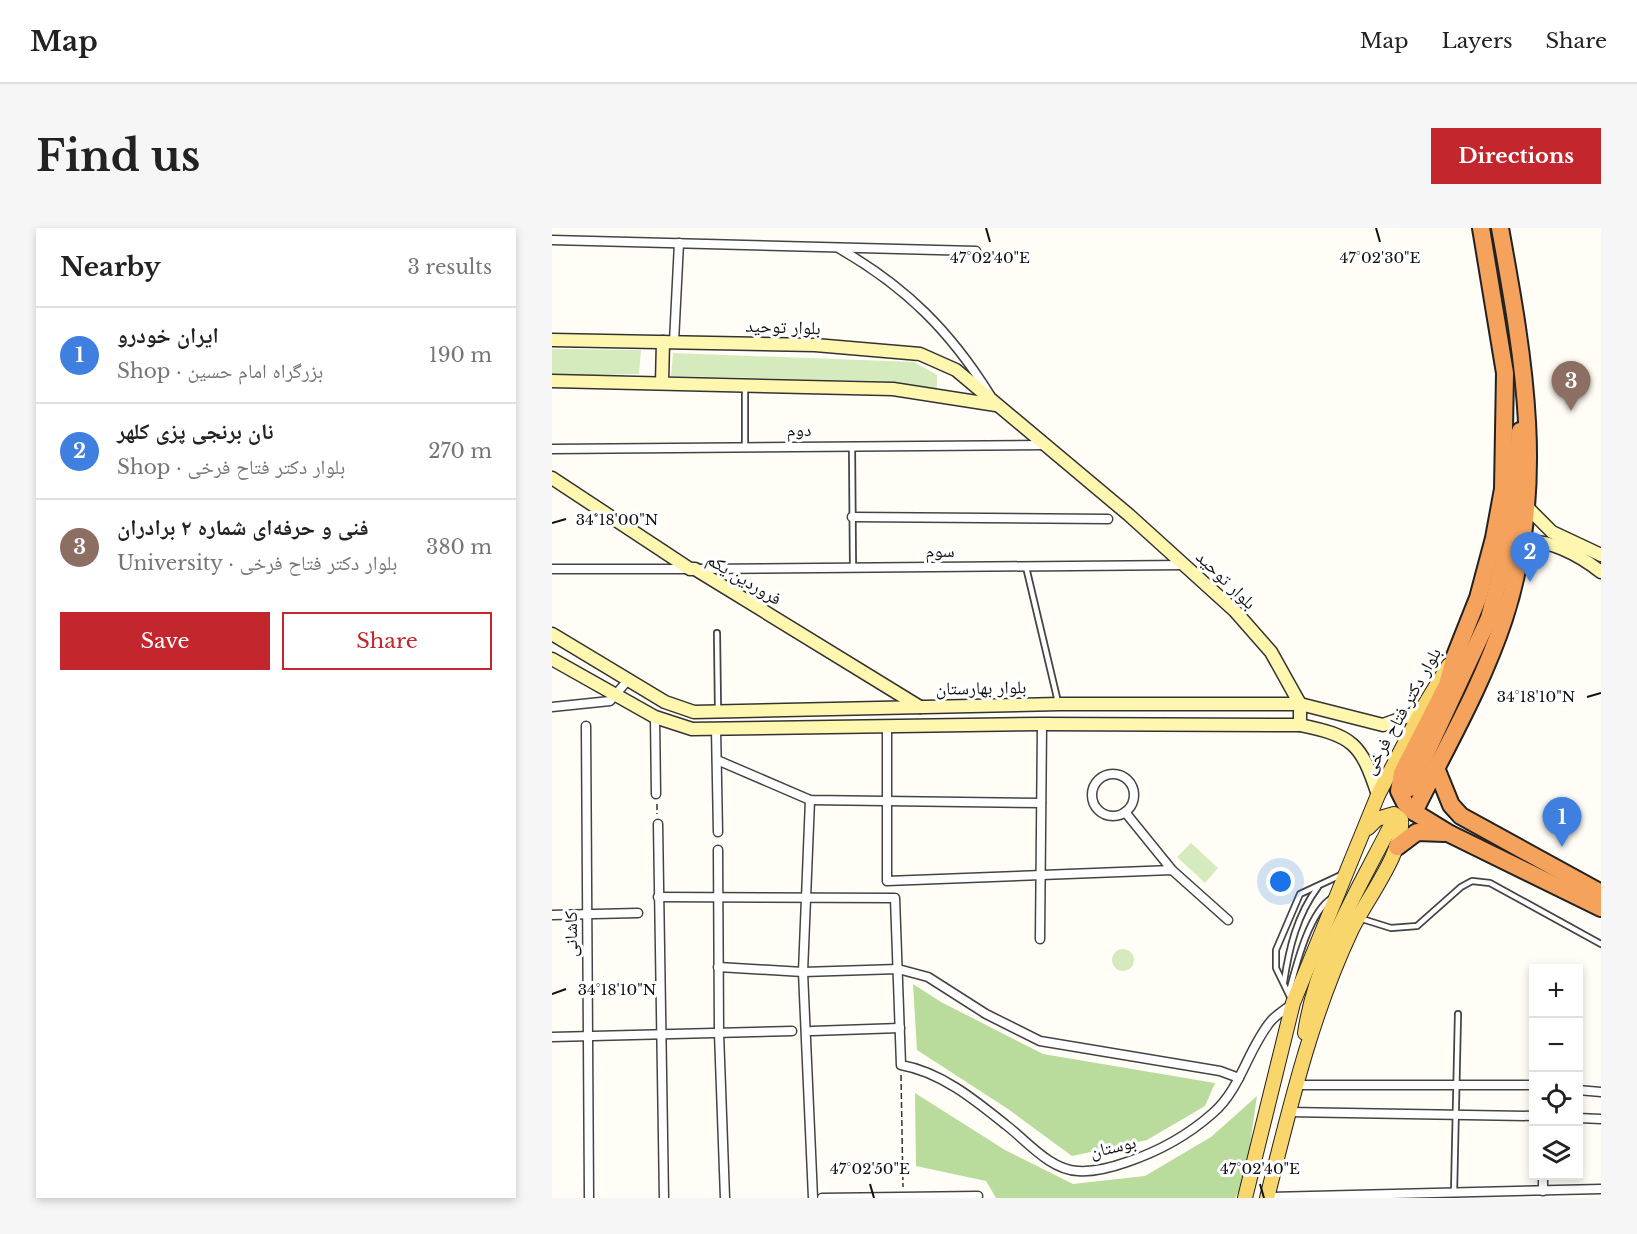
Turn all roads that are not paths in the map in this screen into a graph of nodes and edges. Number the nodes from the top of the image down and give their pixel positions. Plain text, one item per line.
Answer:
1 (1481, 228) edge
2 (1500, 228) edge
3 (552, 240) edge
4 (679, 243) junction
5 (838, 248) junction
6 (976, 251) dead end
7 (552, 340) edge
8 (669, 342) junction
9 (1524, 365) junction
10 (552, 381) edge
11 (662, 383) junction
12 (745, 385) junction
13 (997, 406) junction
14 (1046, 445) junction
15 (852, 446) junction
16 (745, 447) junction
17 (552, 449) edge
18 (552, 478) edge
19 (1527, 507) junction
20 (852, 517) junction
21 (1108, 519) dead end
22 (1520, 545) junction
23 (1601, 555) edge
24 (1185, 565) junction
25 (1026, 567) junction
26 (853, 568) junction
27 (552, 569) edge
28 (693, 569) junction
29 (1601, 572) edge
30 (717, 633) dead end
31 (552, 634) edge
32 (1455, 656) junction
33 (552, 659) edge
34 (628, 680) junction
35 (616, 697) junction
36 (1059, 704) junction
37 (1300, 704) junction
38 (1424, 706) junction
39 (552, 707) edge
40 (920, 707) junction
41 (718, 713) junction
42 (655, 717) junction
43 (1042, 724) junction
44 (1300, 725) junction
45 (586, 726) dead end
46 (918, 726) junction
47 (887, 727) junction
48 (716, 729) junction
49 (717, 760) junction
50 (1436, 768) junction
51 (1410, 788) dead end
52 (656, 794) road end
53 (1378, 795) junction
54 (810, 800) junction
55 (887, 802) junction
56 (1041, 803) junction
57 (1125, 812) junction
58 (1414, 812) junction
59 (658, 824) road end
60 (1391, 825) dead end
61 (718, 832) dead end
62 (1364, 833) junction
63 (1450, 834) junction
64 (1397, 847) junction
65 (718, 850) dead end
66 (1525, 862) junction
67 (1350, 866) junction
68 (1173, 870) junction
69 (1041, 875) junction
70 (1320, 885) junction
71 (1601, 893) edge
72 (658, 897) junction
73 (719, 897) junction
74 (805, 898) junction
75 (1601, 908) edge
76 (638, 914) dead end
77 (552, 915) edge
78 (587, 915) junction
79 (1358, 918) junction
80 (1227, 920) dead end
81 (1040, 939) dead end
82 (1601, 944) edge
83 (718, 967) junction
84 (898, 969) junction
85 (803, 972) junction
86 (1284, 984) junction
87 (1291, 998) junction
88 (1458, 1014) dead end
89 (900, 1028) junction
90 (792, 1031) dead end
91 (812, 1031) dead end
92 (719, 1033) junction
93 (661, 1034) junction
94 (588, 1036) junction
95 (552, 1037) edge
96 (1239, 1078) junction
97 (1297, 1078) junction
98 (1457, 1084) junction
99 (1529, 1085) edge
100 (1583, 1090) edge
101 (1601, 1092) edge
102 (1288, 1112) junction
103 (1456, 1114) junction
104 (1529, 1116) edge
105 (1583, 1118) edge
106 (1601, 1119) edge
107 (1543, 1180) edge
108 (1601, 1189) edge
109 (1543, 1191) junction
110 (1454, 1193) junction
111 (978, 1196) dead end
112 (589, 1198) edge
113 (664, 1198) edge
114 (725, 1198) edge
115 (813, 1198) edge
116 (822, 1198) edge
117 (904, 1198) edge
118 (1245, 1198) edge
119 (1267, 1198) edge

1 - 32 highway, بلوار دکتر فتاح فرخی
2 - 9 highway
3 - 4 street
4 - 5 street
4 - 8 street
5 - 6 street
5 - 13 street
7 - 8 main road, بلوار توحید
8 - 11 main road
8 - 13 main road, بلوار توحید
9 - 19 highway
9 - 51 highway
10 - 11 main road, بلوار توحید
11 - 12 main road, بلوار توحید
12 - 13 main road, بلوار توحید
12 - 16 lane
13 - 14 main road, بلوار توحید
14 - 15 street, دوم
14 - 24 main road, بلوار توحید
15 - 16 street, دوم
15 - 20 lane
16 - 17 street, دوم
18 - 28 main road, فروردین یکم
19 - 22 highway
19 - 23 main road
20 - 21 street
20 - 26 lane
22 - 29 main road
22 - 50 highway
24 - 25 street, سوم
24 - 37 main road, بلوار توحید
25 - 26 street, سوم
25 - 36 lane
26 - 28 street, سوم
27 - 28 street
28 - 40 main road, فروردین یکم
30 - 41 lane
31 - 34 main road, بلوار بهارستان
32 - 38 main road, بلوار دکتر فتاح فرخی
32 - 58 highway
33 - 35 main road, بلوار بهارستان
34 - 35 street
34 - 41 main road, بلوار بهارستان
35 - 39 street
35 - 42 main road, بلوار بهارستان
36 - 37 main road, بلوار بهارستان
36 - 40 main road, بلوار بهارستان
37 - 38 main road, بلوار بهارستان
37 - 44 main road
38 - 53 main road, بلوار دکتر فتاح فرخی
40 - 41 main road, بلوار بهارستان
40 - 46 main road
42 - 48 main road, بلوار بهارستان
42 - 52 street
43 - 44 main road, بلوار بهارستان
43 - 46 main road, بلوار بهارستان
43 - 56 street
44 - 53 main road, بلوار بهارستان
45 - 78 street, کاشانی
46 - 47 main road, بلوار بهارستان
47 - 48 main road, بلوار بهارستان
47 - 55 street
48 - 49 street
49 - 54 street
49 - 61 street
50 - 58 highway
50 - 66 highway
53 - 62 main road, بلوار دکتر فتاح فرخی
54 - 55 street
54 - 74 street
55 - 56 street
55 - 69 street
56 - 69 street
57 - 57 street
57 - 68 street
58 - 63 highway
59 - 72 street
60 - 97 main road
62 - 64 main road
62 - 67 main road, بلوار دکتر فتاح فرخی
63 - 64 highway
63 - 66 highway
64 - 79 main road
65 - 73 street
66 - 71 highway
66 - 75 highway
67 - 70 lane
67 - 87 main road, بلوار دکتر فتاح فرخی
68 - 69 street
68 - 80 street
69 - 81 street
70 - 86 lane
70 - 86 lane
72 - 73 street
72 - 93 street
73 - 74 street
73 - 83 street
74 - 84 street
74 - 85 street
76 - 78 street
77 - 78 street
78 - 94 street, کاشانی
79 - 82 lane
79 - 97 main road
83 - 85 street
83 - 92 street
84 - 85 street
84 - 89 street
84 - 96 street
85 - 115 street
86 - 87 lane
87 - 96 street, بوستان
87 - 118 main road, بلوار دکتر فتاح فرخی
88 - 98 lane
89 - 91 street
89 - 96 street, بوستان
90 - 92 street
92 - 93 street
92 - 114 street
93 - 94 street
93 - 113 street
94 - 95 street
94 - 112 street, کاشانی
97 - 98 street
97 - 102 main road
98 - 99 street
98 - 103 lane
100 - 101 street
102 - 103 street
102 - 119 main road
103 - 104 street
103 - 110 lane
105 - 106 street
107 - 109 street
108 - 109 street
109 - 110 street
110 - 119 street
111 - 117 street
116 - 117 street

